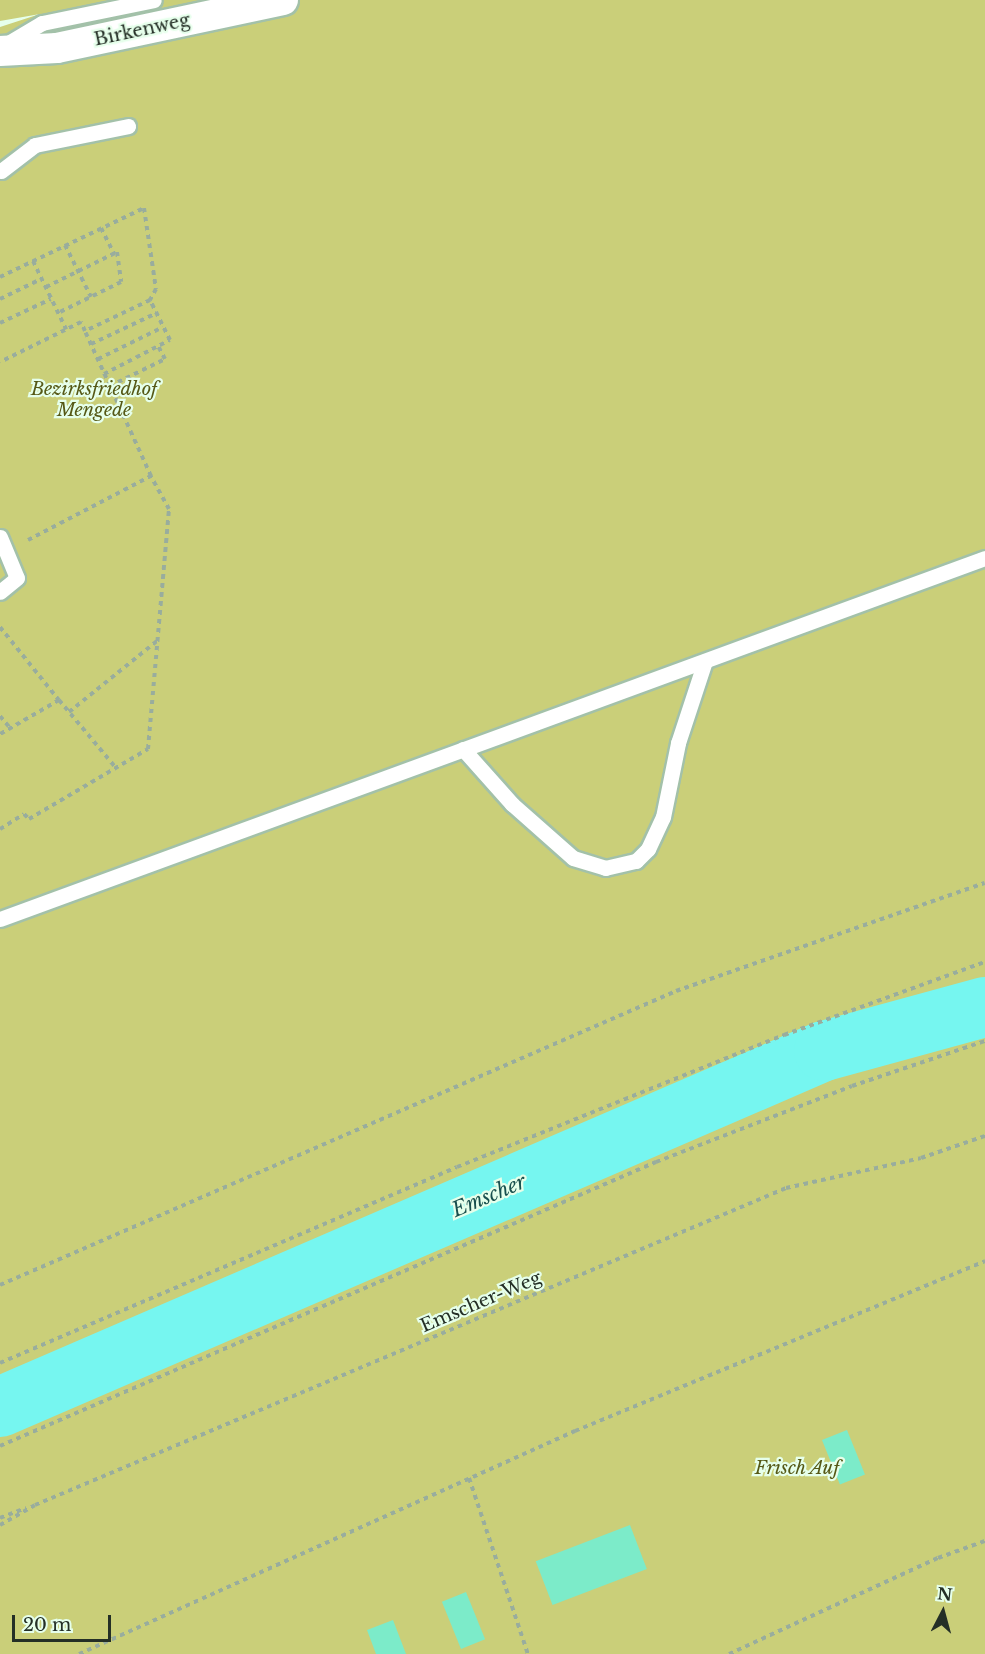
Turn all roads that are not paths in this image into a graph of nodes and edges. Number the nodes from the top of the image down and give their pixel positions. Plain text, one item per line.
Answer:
1 (154, 0) edge
2 (283, 0) edge
3 (0, 49) edge
4 (128, 126) dead end
5 (0, 168) edge
6 (3, 544) edge
7 (985, 558) edge
8 (0, 592) edge
9 (705, 661) junction
10 (463, 749) junction
11 (0, 919) edge

1 - 3 lane
2 - 3 street, Birkenweg
4 - 5 lane
6 - 8 lane
7 - 9 lane
9 - 10 lane
9 - 10 lane
10 - 11 lane

